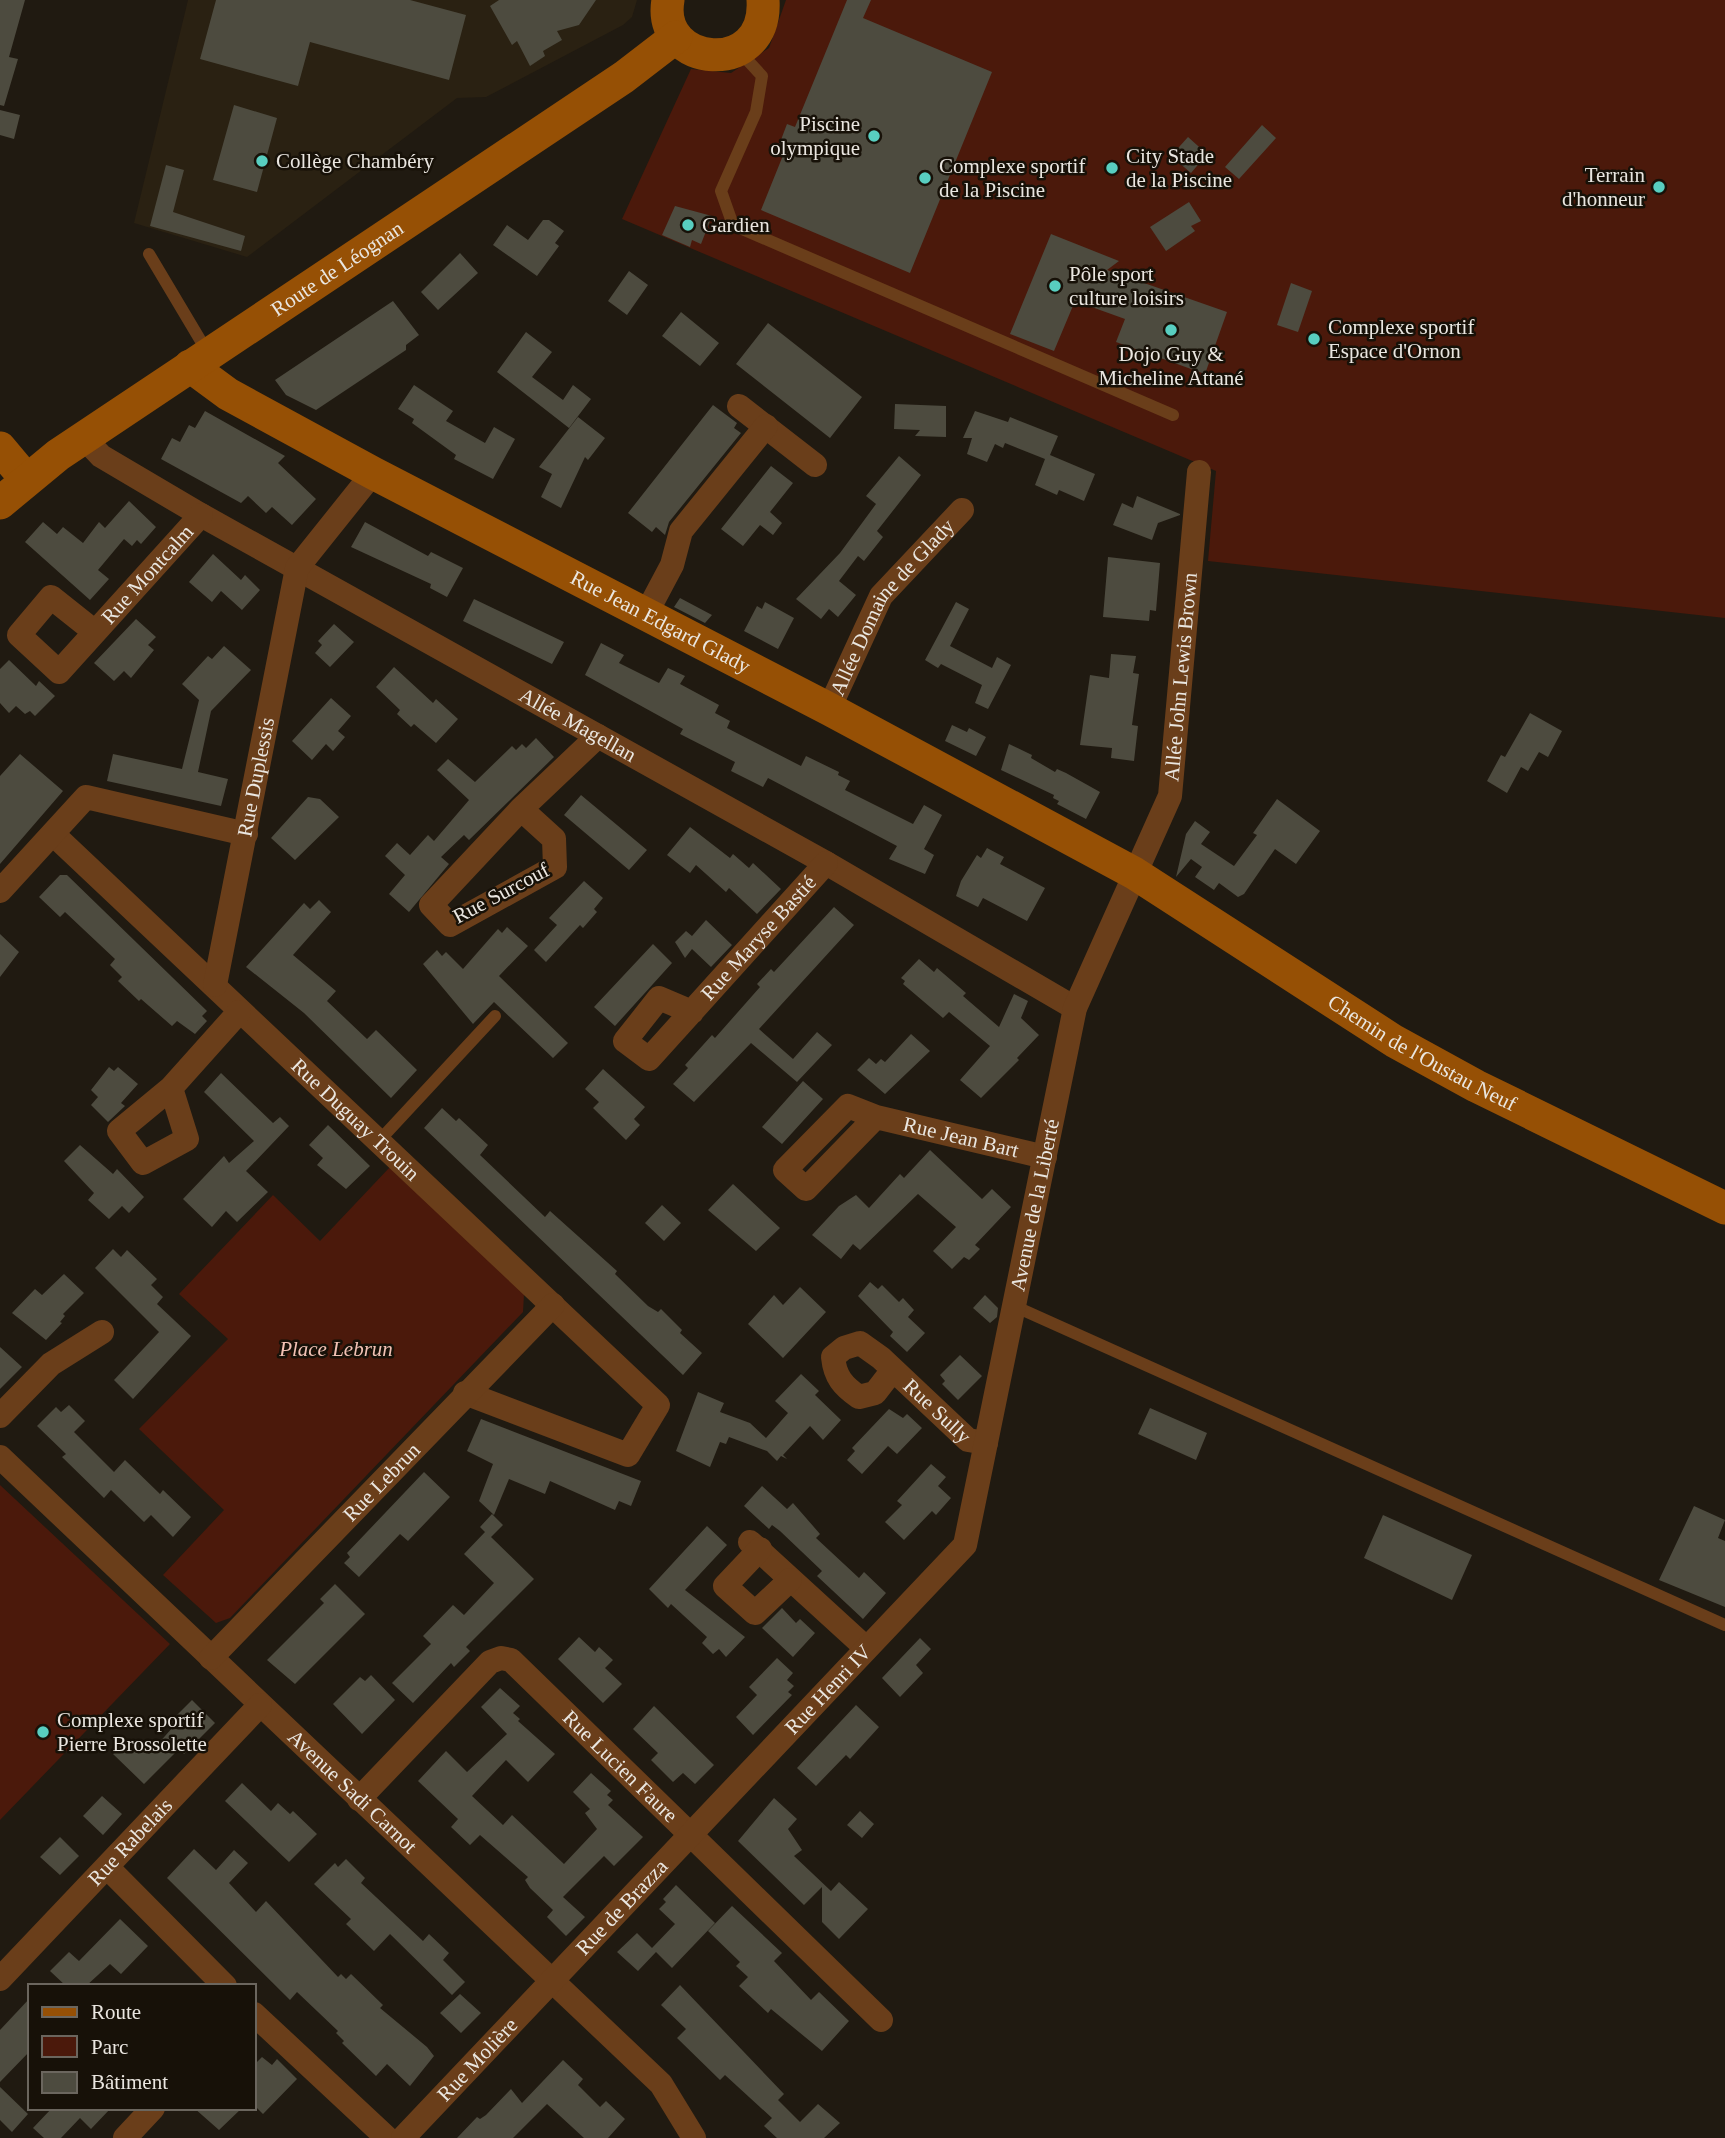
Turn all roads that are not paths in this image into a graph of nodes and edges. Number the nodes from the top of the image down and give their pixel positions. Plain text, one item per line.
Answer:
1 (668, 0) edge
2 (763, 0) edge
3 (676, 37) junction
4 (739, 50) junction
5 (149, 254) dead end
6 (199, 360) junction
7 (738, 406) dead end
8 (1173, 415) dead end
9 (766, 426) junction
10 (84, 438) junction
11 (0, 448) edge
12 (815, 465) dead end
13 (1199, 472) dead end
14 (373, 473) junction
15 (26, 479) junction
16 (0, 503) edge
17 (962, 510) dead end
18 (201, 515) junction
19 (297, 568) junction
20 (646, 614) junction
21 (95, 632) dead end
22 (829, 709) junction
23 (598, 736) junction
24 (521, 809) junction
25 (53, 834) junction
26 (246, 834) junction
27 (826, 863) junction
28 (1134, 873) junction
29 (3, 882) edge
30 (215, 985) junction
31 (1075, 1008) junction
32 (239, 1012) junction
33 (692, 1012) dead end
34 (495, 1016) dead end
35 (171, 1088) dead end
36 (876, 1117) dead end
37 (378, 1142) junction
38 (1045, 1157) junction
39 (1725, 1208) edge
40 (553, 1305) junction
41 (1014, 1306) junction
42 (102, 1332) dead end
43 (892, 1371) dead end
44 (465, 1393) junction
45 (0, 1416) edge
46 (986, 1443) junction
47 (0, 1457) edge
48 (965, 1545) joint
49 (790, 1580) junction
50 (1725, 1625) edge
51 (866, 1648) junction
52 (211, 1658) junction
53 (260, 1705) junction
54 (359, 1799) junction
55 (693, 1833) junction
56 (107, 1867) junction
57 (0, 1979) edge
58 (553, 1983) junction
59 (223, 1984) edge
60 (256, 2016) edge
61 (881, 2020) dead end
62 (151, 2110) edge
63 (125, 2138) edge
64 (387, 2138) edge
65 (403, 2138) edge
66 (694, 2138) edge

1 - 3 street
2 - 4 street
3 - 4 street
3 - 6 street, Route de Léognan
4 - 8 lane
5 - 6 lane
6 - 10 street, Route de Léognan
6 - 14 street, Rue Jean Edgard Glady
7 - 9 street
9 - 12 street
9 - 20 street
10 - 15 street, Route de Léognan
10 - 18 street, Allée Magellan
11 - 15 street
13 - 28 street, Allée John Lewis Brown
14 - 19 street
14 - 20 street, Rue Jean Edgard Glady
15 - 16 street, Route de Léognan
17 - 22 street, Allée Domaine de Glady
18 - 19 street, Allée Magellan
18 - 21 street, Rue Montcalm
19 - 23 street, Allée Magellan
19 - 26 street, Rue Duplessis
20 - 22 street, Rue Jean Edgard Glady
22 - 28 street, Rue Jean Edgard Glady
23 - 24 street, Rue Surcouf
23 - 27 street, Allée Magellan
24 - 24 street, Rue Surcouf
25 - 26 street
25 - 29 street
25 - 30 street, Rue Duguay Trouin
26 - 30 street, Rue Duplessis
27 - 31 street, Allée Magellan
27 - 33 street, Rue Maryse Bastié
28 - 31 street, Avenue de la Liberté
28 - 39 street, Chemin de l'Oustau Neuf
30 - 32 street, Rue Duguay Trouin
31 - 38 street, Avenue de la Liberté
32 - 35 street
32 - 37 street, Rue Duguay Trouin
34 - 37 lane
36 - 38 street, Rue Jean Bart
37 - 40 street, Rue Duguay Trouin
38 - 41 street, Avenue de la Liberté
40 - 44 street, Rue Lebrun
40 - 44 street, Rue Duguay Trouin
41 - 46 street, Avenue de la Liberté
41 - 50 lane
42 - 45 street
43 - 46 street, Rue Sully
44 - 52 street, Rue Lebrun
46 - 48 street, Avenue de la Liberté
47 - 52 street, Avenue Sadi Carnot
48 - 51 street, Rue Henri IV
49 - 49 street
49 - 51 street
51 - 55 street, Rue Henri IV
52 - 53 street, Avenue Sadi Carnot
53 - 54 street, Avenue Sadi Carnot
53 - 56 street, Rue Rabelais
54 - 55 street, Rue Lucien Faure
54 - 58 street, Avenue Sadi Carnot
55 - 58 street, Rue de Brazza
55 - 61 street, Rue Lucien Faure
56 - 57 street, Rue Rabelais
56 - 59 street
58 - 65 street, Rue Molière
58 - 66 street, Avenue Sadi Carnot
60 - 64 street
62 - 63 street

